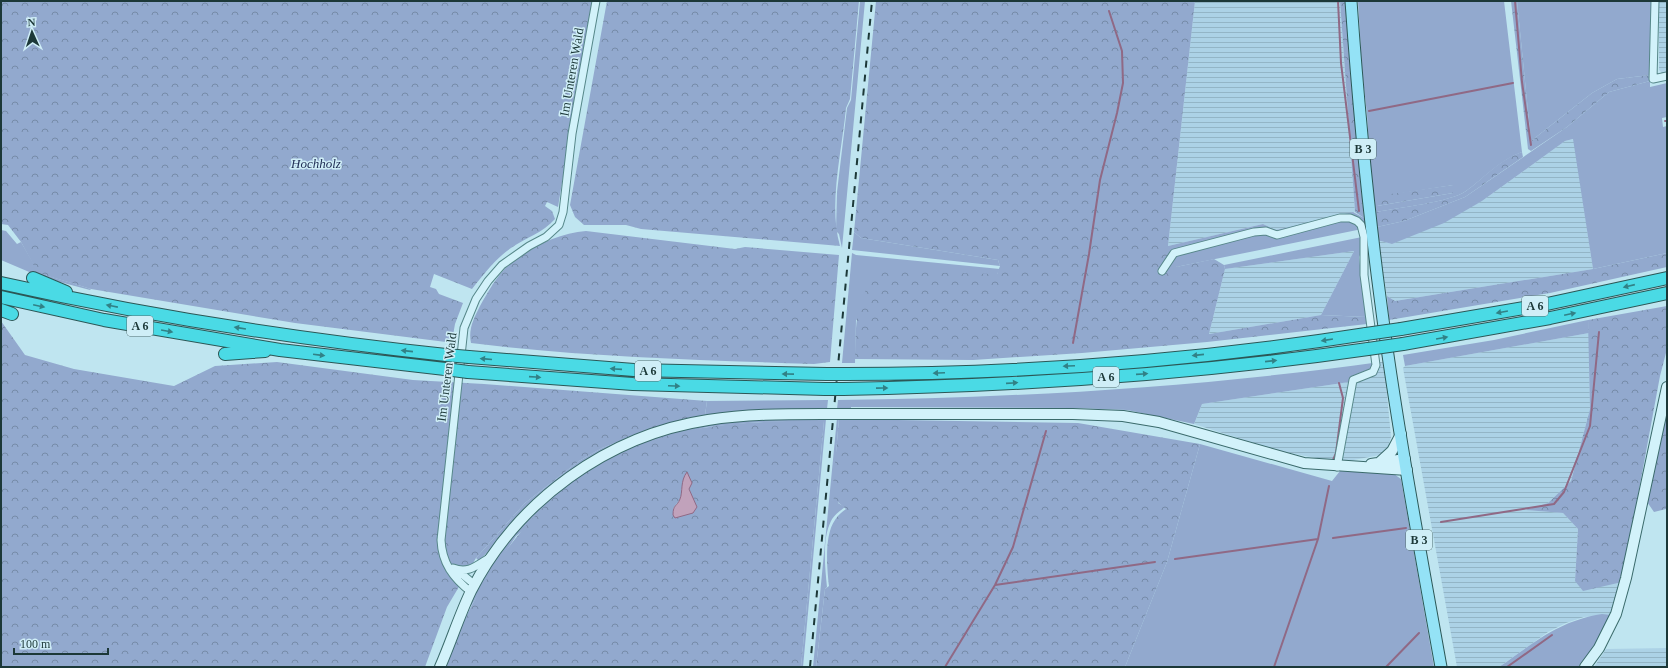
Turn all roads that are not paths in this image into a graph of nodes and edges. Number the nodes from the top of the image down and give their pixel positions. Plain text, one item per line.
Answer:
1 (596, 1) edge
2 (1351, 1) edge
3 (1655, 1) edge
4 (1667, 76) edge
5 (1162, 271) dead end
6 (34, 278) dead end
7 (1667, 278) edge
8 (1, 283) edge
9 (1667, 293) edge
10 (1, 297) edge
11 (91, 302) junction
12 (280, 350) junction
13 (225, 354) dead end
14 (1667, 387) edge
15 (1401, 434) junction
16 (1379, 463) junction
17 (1406, 465) junction
18 (1337, 466) junction
19 (1351, 467) junction
20 (492, 556) junction
21 (445, 559) junction
22 (453, 568) junction
23 (473, 588) junction
24 (440, 667) edge
25 (1441, 667) edge
26 (1585, 667) edge

1 - 21 street, Im Unteren Wald
2 - 15 main road, B 3
3 - 4 street
5 - 18 street
6 - 11 highway
7 -> 11 highway, A 6, bridge
8 - 11 highway, A 6
12 -> 9 highway, A 6, bridge
10 -> 12 highway, A 6
12 - 13 highway
14 - 26 main road
15 - 16 main road
15 - 17 main road, B 3
16 - 17 main road
16 - 19 main road
17 - 19 main road
17 - 25 main road, B 3
18 - 19 main road
18 - 20 main road, bridge
20 - 22 street
20 - 23 main road
21 - 22 street
21 - 23 street, Im Unteren Wald
22 - 23 street
23 - 24 main road

